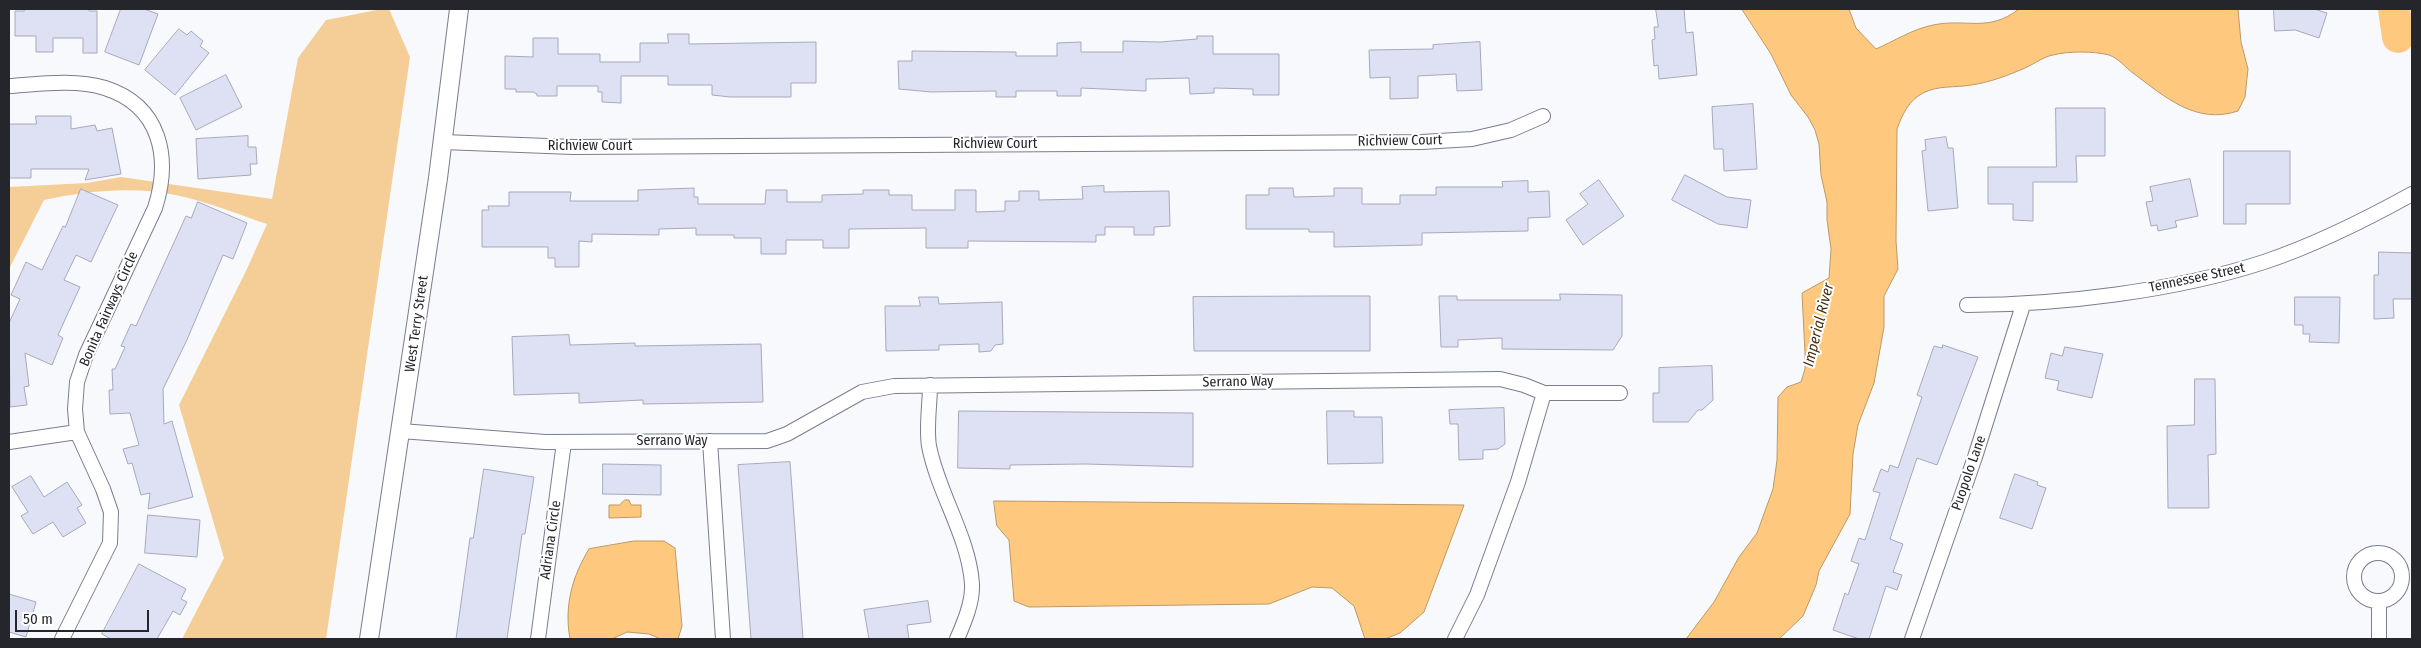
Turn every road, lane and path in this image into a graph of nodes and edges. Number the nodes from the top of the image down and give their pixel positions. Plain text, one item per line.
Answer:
1 (459, 9) edge
2 (9, 86) edge
3 (1543, 116) dead end
4 (443, 142) junction
5 (2412, 194) edge
6 (1967, 305) dead end
7 (2024, 305) junction
8 (930, 385) junction
9 (1544, 393) junction
10 (1620, 393) dead end
11 (401, 431) junction
12 (77, 432) junction
13 (710, 441) junction
14 (9, 442) edge
15 (564, 442) junction
16 (2379, 602) dead end
17 (62, 639) edge
18 (369, 639) edge
19 (538, 639) edge
20 (723, 639) edge
21 (957, 639) edge
22 (1455, 639) edge
23 (1912, 639) edge
24 (2379, 639) edge

1 - 4 street, West Terry Street
2 - 12 street, Bonita Fairways Circle
3 - 4 street, Richview Court
4 - 11 street, West Terry Street
5 - 7 street, Tennessee Street
6 - 7 street, Tennessee Street
7 - 23 street, Puopolo Lane
8 - 9 street, Serrano Way
8 - 13 street, Serrano Way
8 - 21 street
9 - 10 street, Serrano Way
9 - 22 street
11 - 15 street, Serrano Way
11 - 18 street, West Terry Street
12 - 14 street
12 - 17 street, Bonita Fairways Circle
13 - 15 street, Serrano Way
13 - 20 street
15 - 19 street, Adriana Circle
16 - 24 street

